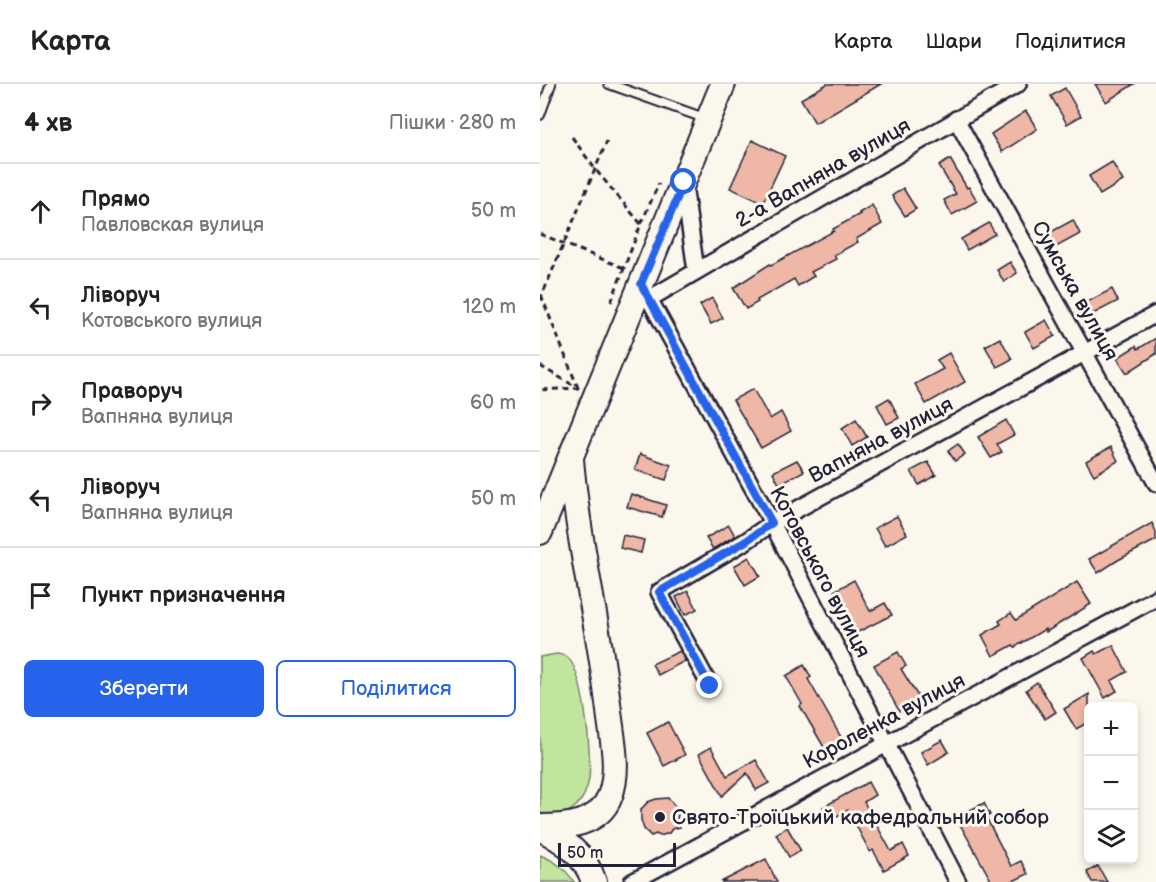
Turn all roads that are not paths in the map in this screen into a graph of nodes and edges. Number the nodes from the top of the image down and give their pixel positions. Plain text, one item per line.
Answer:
1 (551, 84) edge
2 (609, 84) edge
3 (723, 84) edge
4 (1017, 84) edge
5 (540, 115) edge
6 (956, 119) junction
7 (710, 120) junction
8 (684, 182) junction
9 (696, 271) junction
10 (638, 284) junction
11 (1156, 314) edge
12 (1085, 353) junction
13 (571, 453) junction
14 (1156, 483) edge
15 (540, 510) edge
16 (772, 523) junction
17 (540, 532) edge
18 (1156, 598) edge
19 (710, 686) dead end
20 (886, 743) junction
21 (540, 828) edge
22 (594, 882) edge
23 (632, 882) edge
24 (958, 882) edge

1 - 5 lane
2 - 7 lane
3 - 7 main road
4 - 6 street, 2-а Вапняна вулиця
6 - 9 street, 2-а Вапняна вулиця
6 - 12 street, Сумська вулиця
7 - 8 main road
8 - 9 street
8 - 10 main road
9 - 10 street, 2-а Вапняна вулиця
10 - 13 main road
10 - 16 street, Котовського вулиця
11 - 12 street, Вапняна вулиця
12 - 14 street, Сумська вулиця
12 - 16 street, Вапняна вулиця
13 - 15 main road
13 - 17 main road
13 - 21 main road
16 - 19 street, Вапняна вулиця
16 - 20 street, Котовського вулиця
18 - 20 street, Короленка вулиця
20 - 23 street, Короленка вулиця
20 - 24 street, Котовського вулиця
21 - 22 main road

